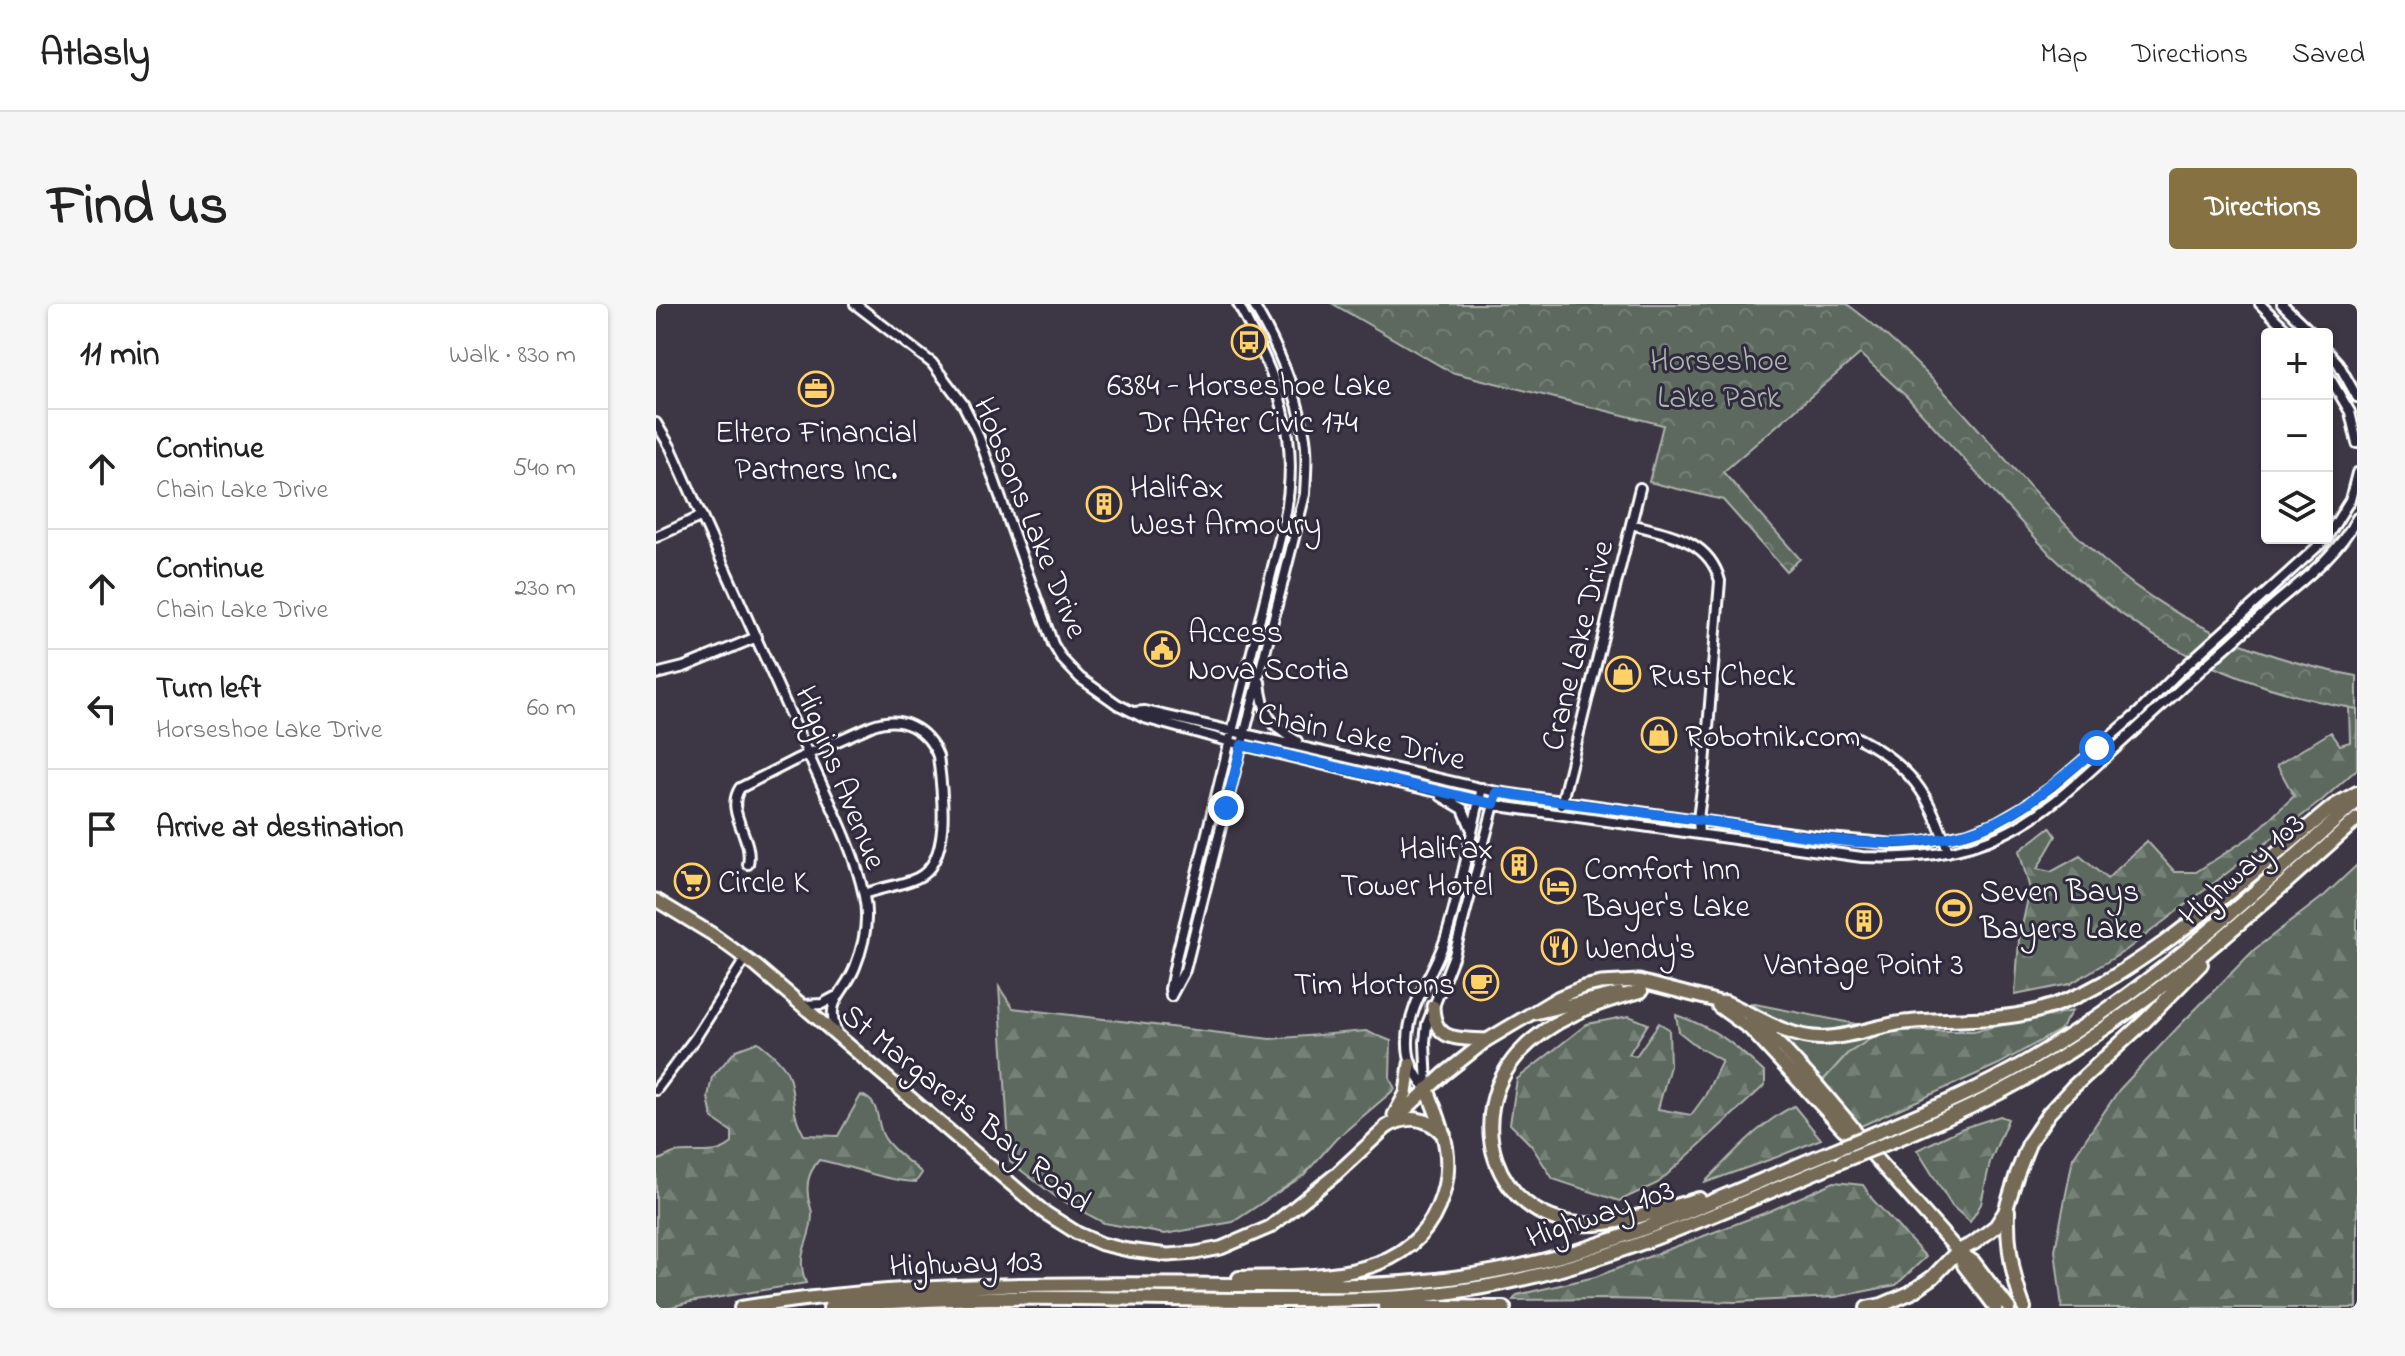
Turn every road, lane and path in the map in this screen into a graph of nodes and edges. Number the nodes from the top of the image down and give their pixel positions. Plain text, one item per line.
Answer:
1 (855, 304) edge
2 (1238, 304) edge
3 (1253, 304) edge
4 (2260, 304) edge
5 (2282, 304) edge
6 (2285, 328) edge
7 (2307, 328) edge
8 (2333, 358) edge
9 (2333, 383) edge
10 (2357, 397) edge
11 (656, 423) edge
12 (2357, 443) edge
13 (2357, 473) edge
14 (1640, 488) dead end
15 (702, 516) junction
16 (2357, 518) edge
17 (1631, 524) junction
18 (2333, 528) edge
19 (656, 537) edge
20 (2320, 544) edge
21 (1264, 602) junction
22 (1277, 605) junction
23 (757, 637) junction
24 (656, 674) edge
25 (1259, 677) junction
26 (1132, 712) junction
27 (1232, 730) junction
28 (1245, 732) junction
29 (1854, 736) dead end
30 (1229, 741) junction
31 (1242, 745) junction
32 (1305, 746) junction
33 (808, 755) junction
34 (1374, 763) junction
35 (1371, 776) junction
36 (1482, 788) junction
37 (1428, 790) junction
38 (1497, 792) junction
39 (2357, 793) edge
40 (1479, 800) junction
41 (1562, 801) junction
42 (2357, 801) edge
43 (1494, 804) junction
44 (1559, 814) junction
45 (1698, 819) junction
46 (2357, 819) edge
47 (1472, 832) junction
48 (1699, 834) junction
49 (1944, 839) junction
50 (1948, 852) junction
51 (1202, 853) junction
52 (1214, 856) junction
53 (748, 864) dead end
54 (864, 894) junction
55 (656, 900) edge
56 (1185, 924) junction
57 (1196, 927) junction
58 (2236, 927) junction
59 (746, 958) junction
60 (1659, 987) junction
61 (1641, 991) junction
62 (836, 996) junction
63 (1709, 1000) junction
64 (1725, 1002) junction
65 (802, 1005) junction
66 (1433, 1006) junction
67 (1535, 1013) junction
68 (837, 1035) junction
69 (1487, 1040) junction
70 (1410, 1064) junction
71 (1427, 1089) junction
72 (656, 1090) edge
73 (1386, 1127) junction
74 (1446, 1137) junction
75 (1864, 1145) junction
76 (1763, 1179) junction
77 (2010, 1196) junction
78 (1958, 1251) junction
79 (1048, 1285) junction
80 (1319, 1300) junction
81 (741, 1308) edge
82 (830, 1308) edge
83 (1504, 1308) edge
84 (1867, 1308) edge
85 (1996, 1308) edge
86 (2009, 1308) edge
87 (2024, 1308) edge

1 - 26 street, Hobsons Lake Drive
2 - 21 street
3 - 22 street
4 - 6 street
5 - 7 street
8 - 10 street
9 - 12 street
11 - 15 street
13 - 18 street, Chain Lake Drive
14 - 17 street, Crane Lake Drive
15 - 19 street
15 - 23 street, Higgins Avenue
16 - 50 street, Chain Lake Drive
17 - 41 street, Crane Lake Drive
17 - 45 street
20 - 49 street, Chain Lake Drive
21 - 22 street
21 - 27 street
22 - 25 street
23 - 24 street
23 - 33 street, Higgins Avenue
25 - 28 street
25 - 32 street
26 - 27 street, Hobsons Lake Drive
26 - 30 street, Hobsons Lake Drive
27 - 28 street, Chain Lake Drive
27 - 30 street
28 - 31 street
28 - 32 street, Chain Lake Drive
29 - 49 street
30 - 31 street, Chain Lake Drive
30 - 51 street
31 - 35 street, Chain Lake Drive
31 - 52 street
32 - 34 street, Chain Lake Drive
33 - 53 street
33 - 54 street, Higgins Avenue
33 - 54 street
34 - 35 street
34 - 36 street, Chain Lake Drive
35 - 37 street, Chain Lake Drive
36 - 38 street, Chain Lake Drive
36 - 40 street
37 - 40 street, Chain Lake Drive
37 - 47 street
38 - 41 street, Chain Lake Drive
38 - 43 street
39 - 64 highway
40 - 43 street, Chain Lake Drive
40 - 47 street
41 - 44 street, Crane Lake Drive
41 - 45 street, Chain Lake Drive
42 - 76 highway, Highway 103, bridge
43 - 44 street, Chain Lake Drive
43 - 66 street
44 - 48 street, Chain Lake Drive
45 - 48 street
45 - 49 street, Chain Lake Drive
46 - 58 highway, Highway 103
47 - 70 street
48 - 50 street, Chain Lake Drive
49 - 50 street
51 - 52 street
51 - 56 street
52 - 57 street
54 - 62 street, Higgins Avenue
55 - 59 main road, St Margarets Bay Road
56 - 57 street
56 - 57 street
58 - 77 highway
58 - 80 highway, Highway 103, bridge
59 - 65 main road, St Margarets Bay Road
59 - 72 street
60 - 61 main road, St Margarets Bay Road
60 - 63 main road, St Margarets Bay Road
60 - 67 main road, St Margarets Bay Road
61 - 67 main road, St Margarets Bay Road
61 - 76 highway
62 - 65 street
62 - 68 street
63 - 64 main road, St Margarets Bay Road
63 - 75 main road, St Margarets Bay Road
64 - 75 main road, St Margarets Bay Road
65 - 68 main road, St Margarets Bay Road
66 - 69 main road
66 - 71 street
67 - 69 main road, St Margarets Bay Road
68 - 73 main road, St Margarets Bay Road
69 - 71 main road, St Margarets Bay Road
70 - 71 street
70 - 73 main road
71 - 73 main road, St Margarets Bay Road
71 - 74 highway
73 - 74 highway
74 - 79 highway
75 - 78 main road, St Margarets Bay Road
76 - 79 highway, Highway 103
77 - 78 highway
77 - 87 highway
78 - 84 highway
78 - 85 main road, St Margarets Bay Road
78 - 86 main road, St Margarets Bay Road
79 - 81 highway, Highway 103
80 - 82 highway, Highway 103
80 - 83 highway

